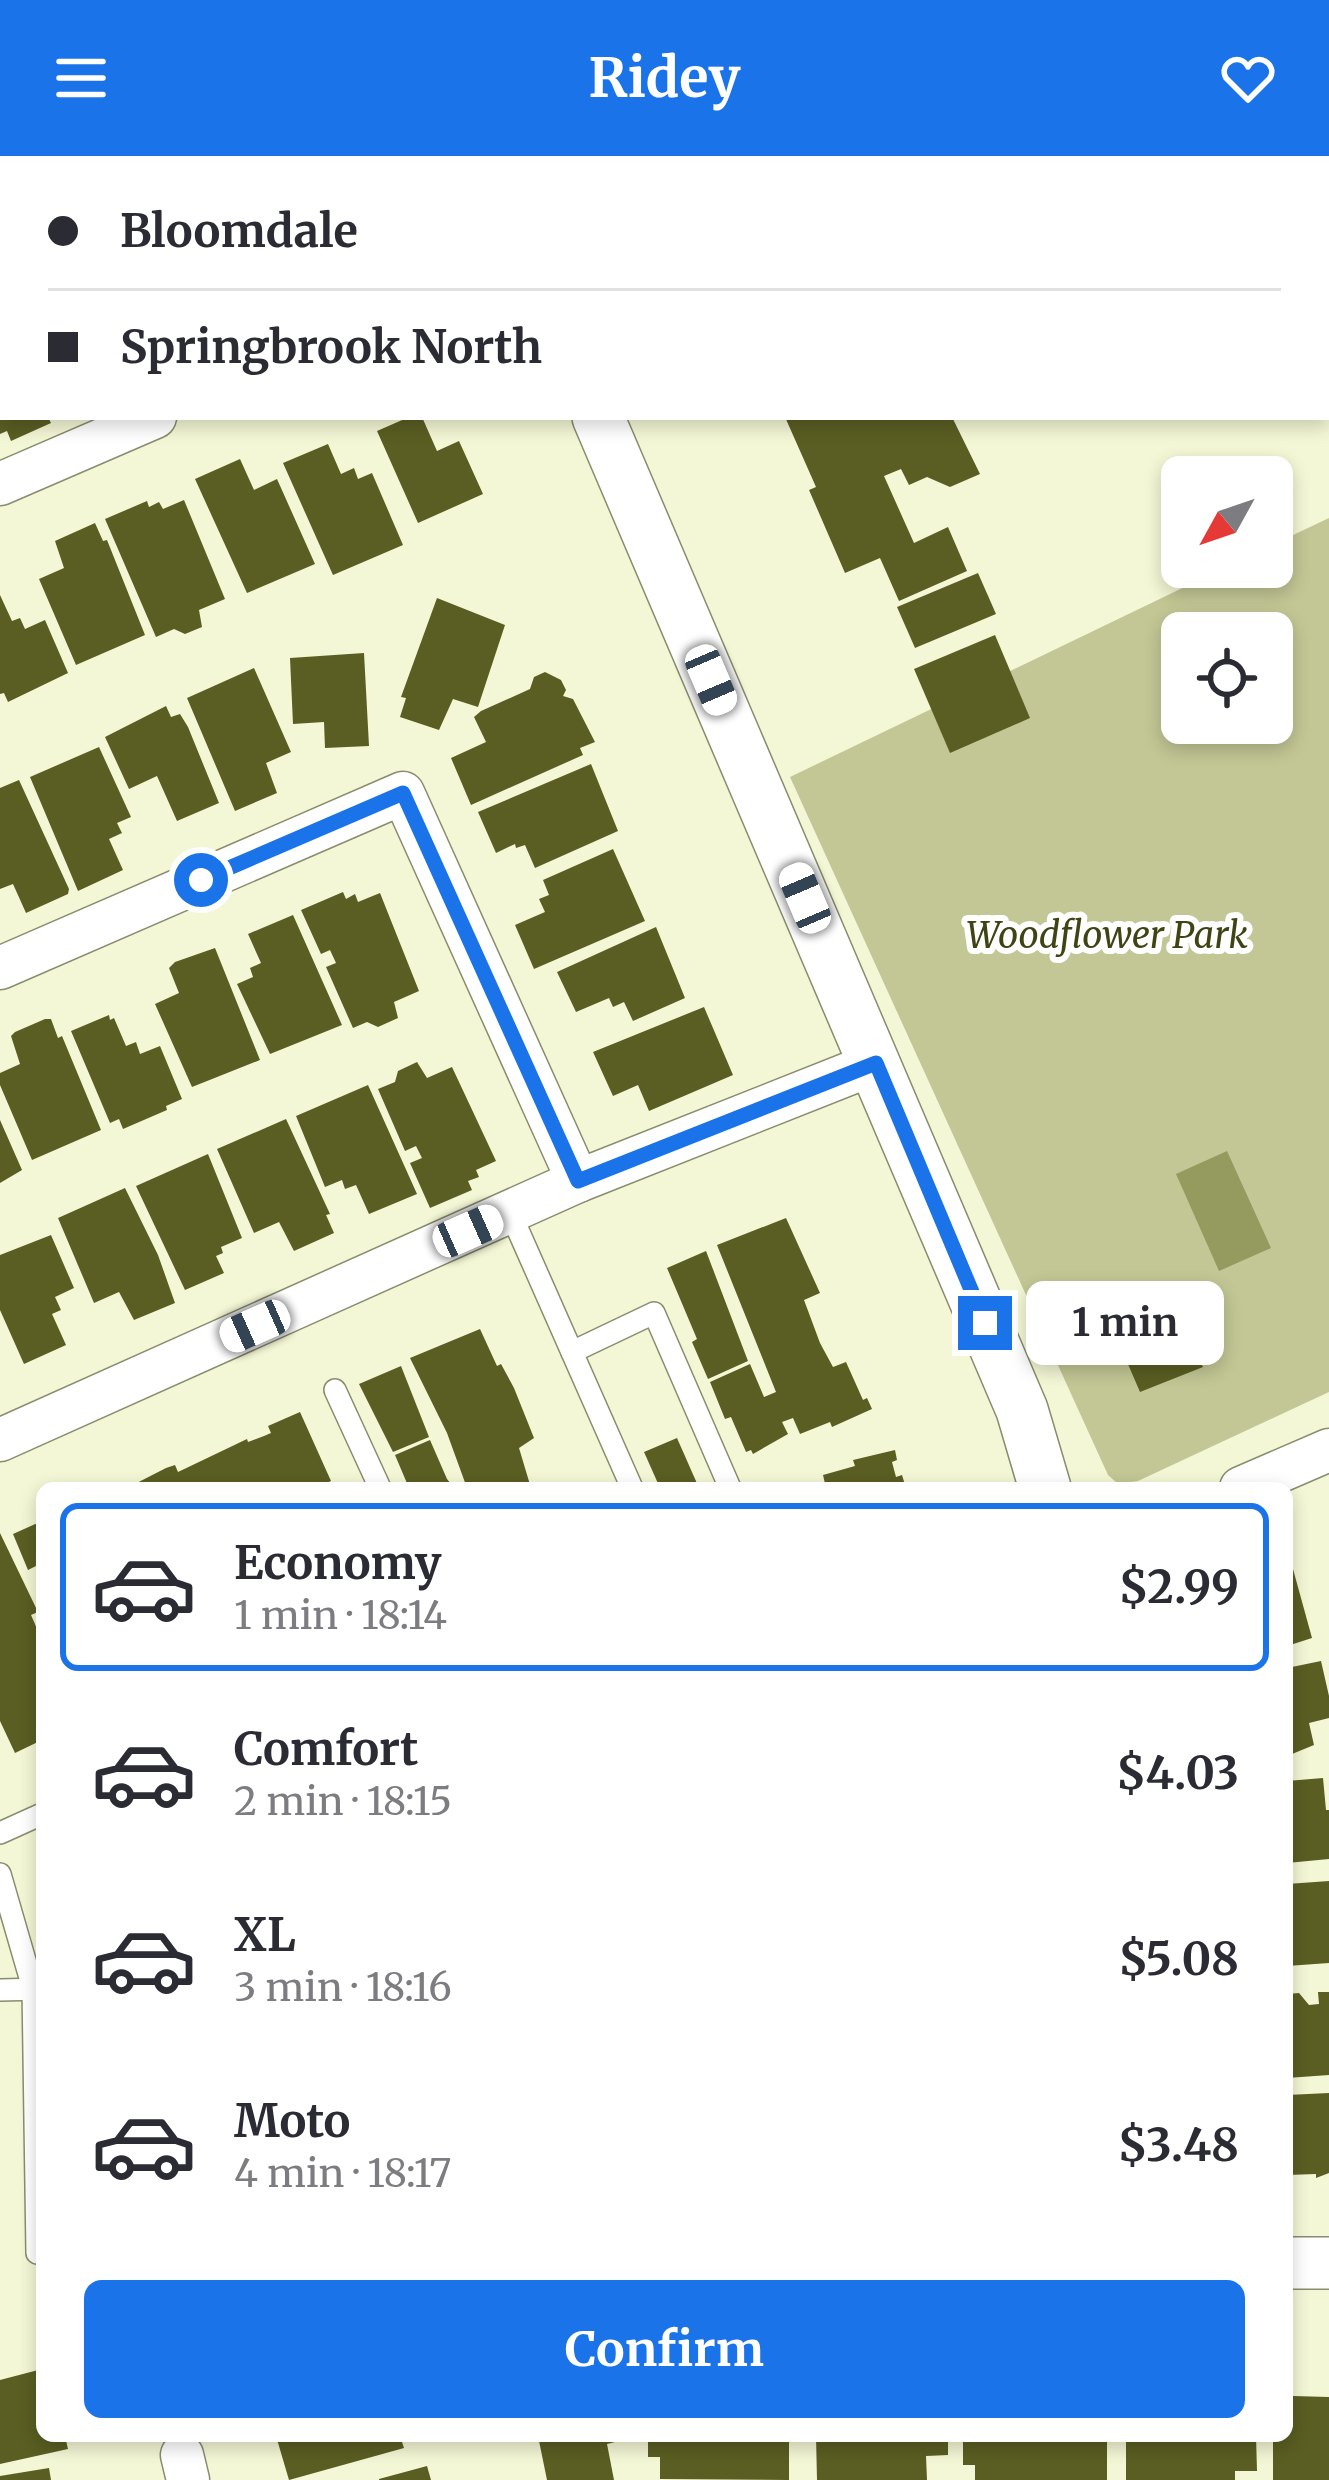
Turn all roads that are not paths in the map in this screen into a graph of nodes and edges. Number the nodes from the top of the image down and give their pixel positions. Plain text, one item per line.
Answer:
1 (147, 420) edge
2 (599, 420) edge
3 (0, 484) edge
4 (0, 968) edge
5 (876, 1063) junction
6 (578, 1181) junction
7 (510, 1212) junction
8 (572, 1352) junction
9 (335, 1390) dead end
10 (0, 1440) edge
11 (1329, 1451) edge
12 (377, 1482) edge
13 (629, 1482) edge
14 (727, 1482) edge
15 (1043, 1482) edge
16 (1255, 1482) edge
17 (36, 1817) edge
18 (0, 1833) edge
19 (0, 1874) edge
20 (36, 1982) edge
21 (36, 1988) edge
22 (0, 1990) edge
23 (1293, 2263) edge
24 (1329, 2264) edge

1 - 3 street
2 - 5 street
4 - 6 street
5 - 6 street
5 - 15 street
6 - 7 street
7 - 8 lane
7 - 10 street
8 - 13 lane
8 - 14 lane
9 - 12 lane
11 - 16 street
17 - 18 lane
19 - 20 lane
21 - 22 lane
23 - 24 street

